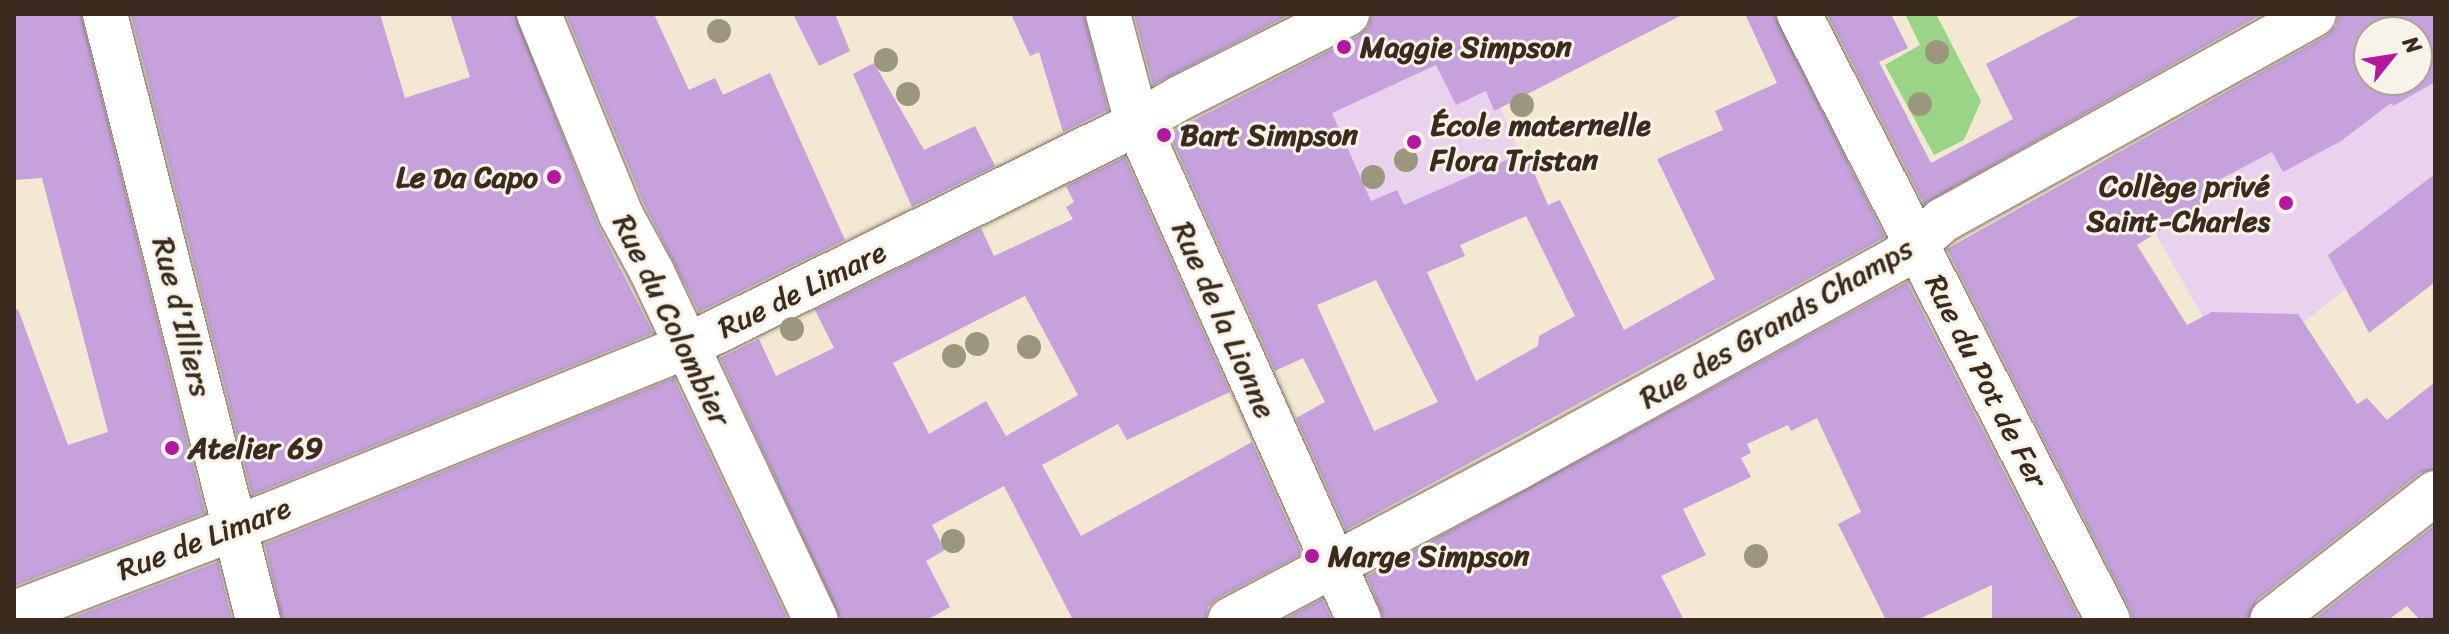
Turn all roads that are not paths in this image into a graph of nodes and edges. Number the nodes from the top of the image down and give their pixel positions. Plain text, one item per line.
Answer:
1 (105, 14) edge
2 (539, 14) edge
3 (1108, 14) edge
4 (1347, 14) edge
5 (1799, 14) edge
6 (2314, 14) edge
7 (1137, 123) junction
8 (1915, 246) junction
9 (685, 347) junction
10 (2435, 493) edge
11 (236, 528) junction
12 (1334, 566) junction
13 (14, 613) edge
14 (258, 620) edge
15 (816, 620) edge
16 (1230, 620) edge
17 (1359, 620) edge
18 (2108, 620) edge
19 (2272, 620) edge

1 - 11 street, Rue d'Illiers
2 - 9 street, Rue du Colombier
3 - 7 street, Rue de la Lionne
4 - 7 street, Rue de Limare
5 - 8 street, Rue du Pot de Fer
6 - 8 street, Rue des Grands Champs
7 - 9 street, Rue de Limare
7 - 12 street, Rue de la Lionne
8 - 12 street, Rue des Grands Champs
8 - 18 street, Rue du Pot de Fer
9 - 11 street, Rue de Limare
9 - 15 street, Rue du Colombier
10 - 19 street
11 - 13 street, Rue de Limare
11 - 14 street, Rue d'Illiers
12 - 16 street, Rue des Grands Champs
12 - 17 street, Rue de la Lionne

